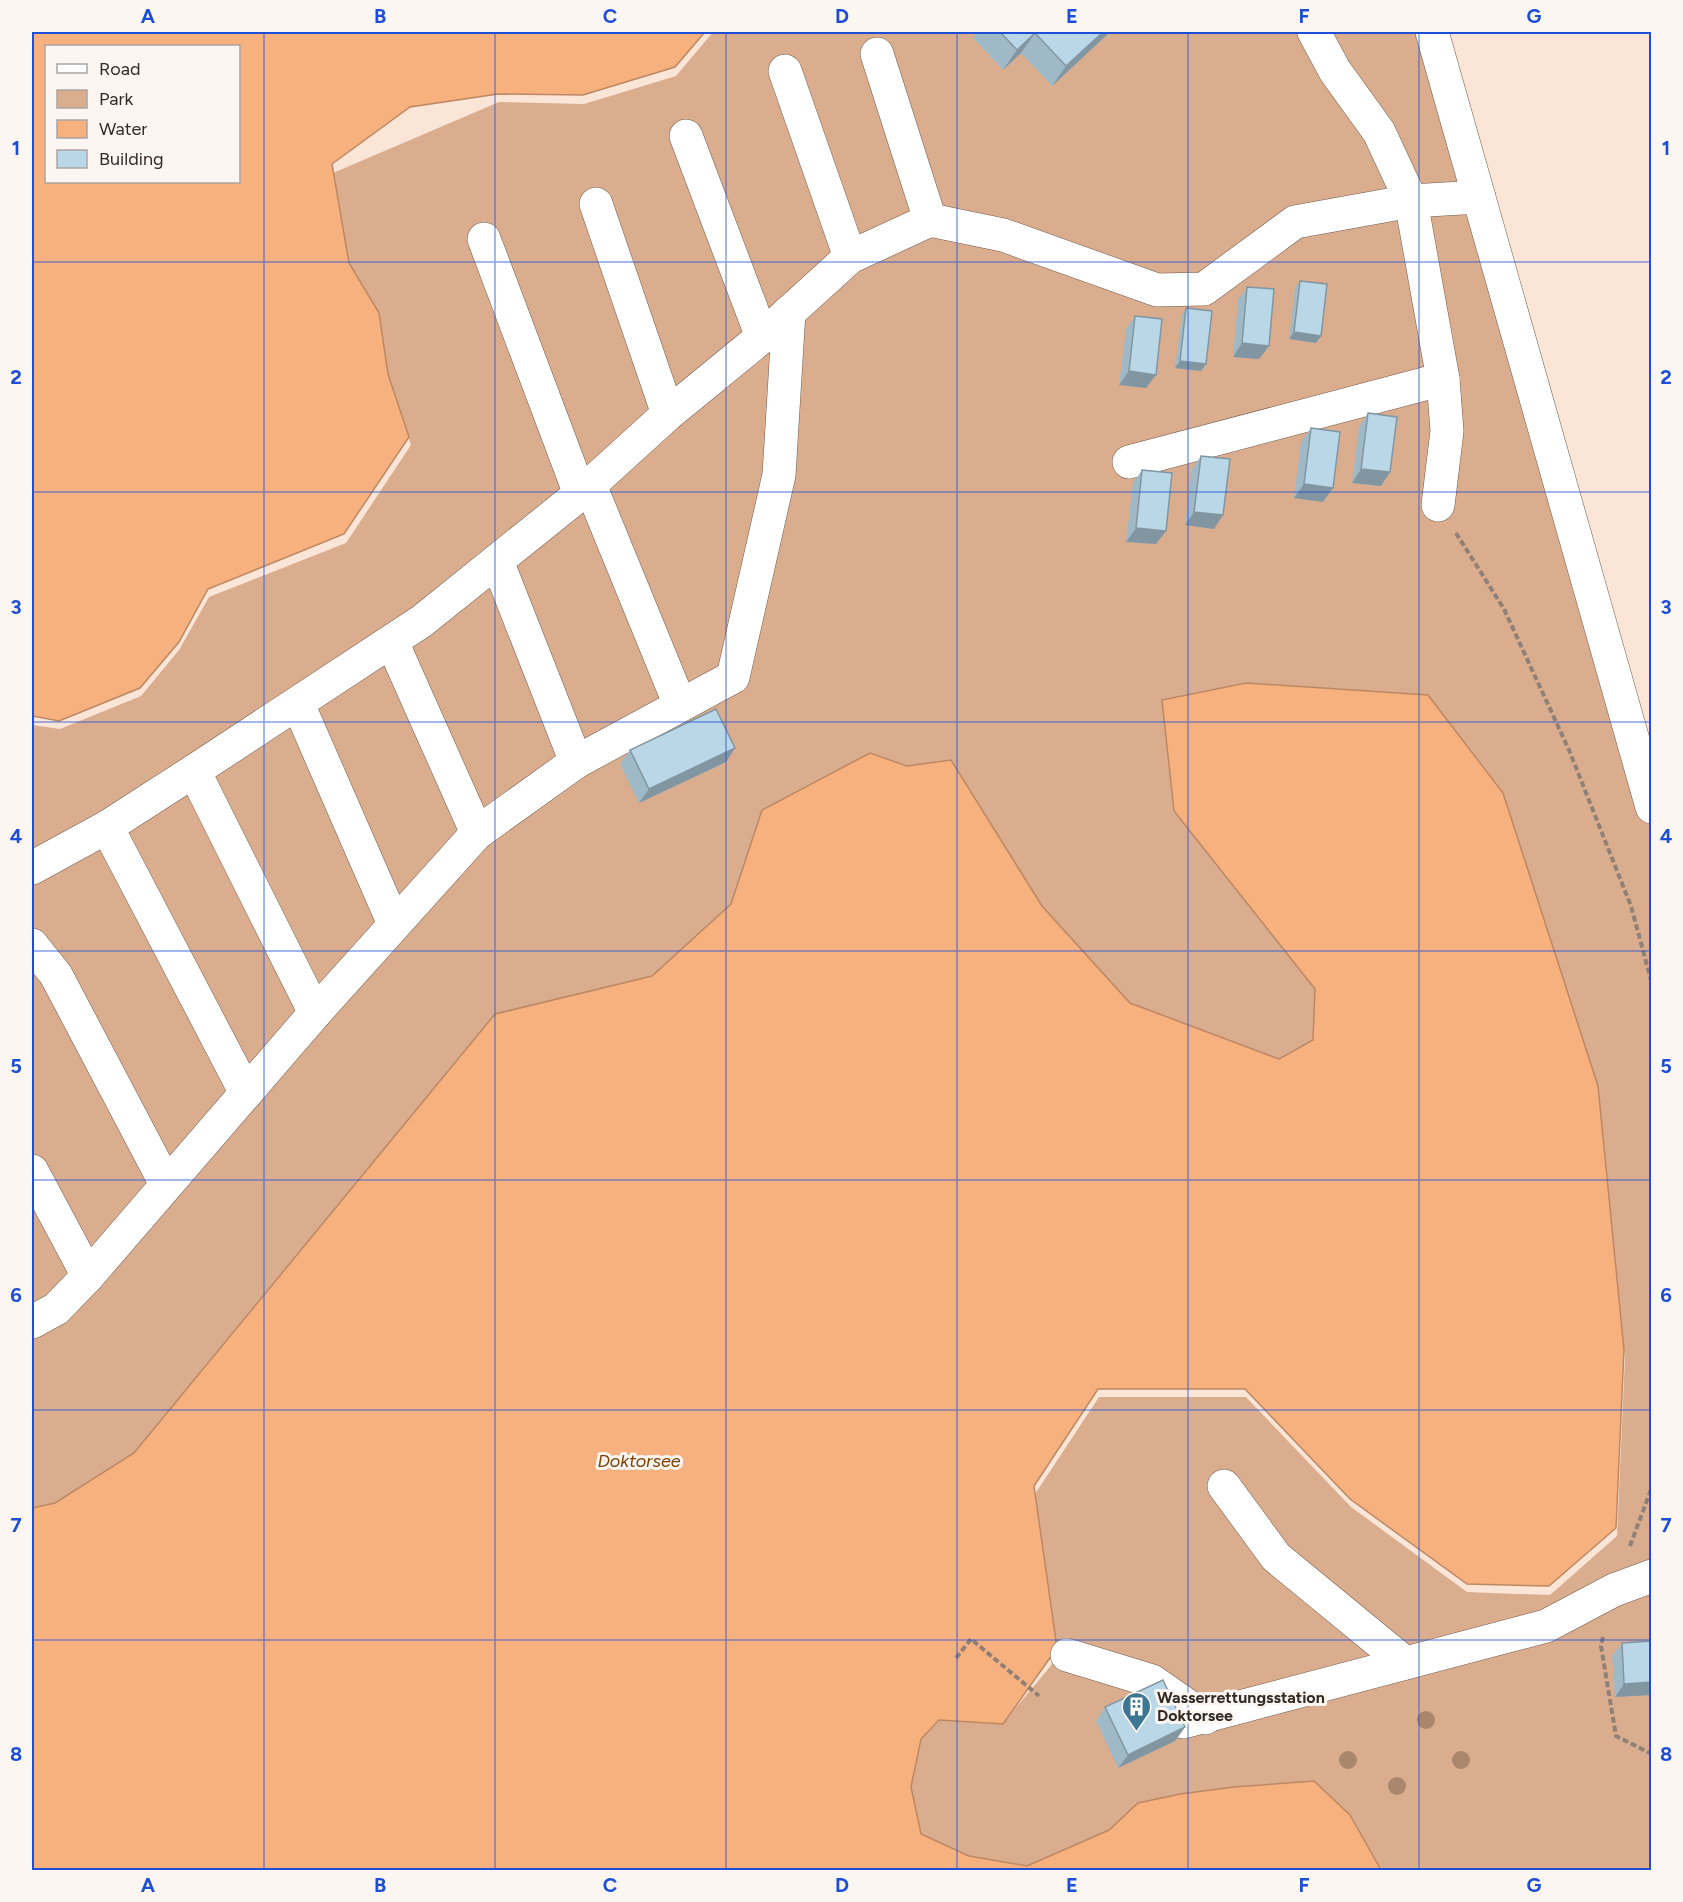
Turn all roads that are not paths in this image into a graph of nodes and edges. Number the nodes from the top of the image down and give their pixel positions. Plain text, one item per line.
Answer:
1 (1314, 32) edge
2 (1432, 32) edge
3 (877, 54) dead end
4 (785, 71) dead end
5 (686, 136) dead end
6 (1479, 197) junction
7 (1410, 201) junction
8 (596, 204) dead end
9 (930, 220) junction
10 (484, 239) dead end
11 (850, 257) junction
12 (789, 312) junction
13 (762, 337) junction
14 (1443, 380) junction
15 (668, 414) junction
16 (1129, 462) dead end
17 (585, 489) junction
18 (1438, 505) road end
19 (497, 561) junction
20 (392, 642) junction
21 (298, 704) junction
22 (680, 705) junction
23 (576, 762) junction
24 (195, 771) junction
25 (1652, 807) edge
26 (107, 827) junction
27 (477, 833) junction
28 (32, 868) edge
29 (394, 924) junction
30 (32, 945) edge
31 (315, 1013) junction
32 (246, 1093) junction
33 (32, 1171) edge
34 (166, 1184) junction
35 (88, 1275) junction
36 (32, 1322) edge
37 (1224, 1486) dead end
38 (1652, 1576) edge
39 (1067, 1655) dead end
40 (1405, 1663) junction

1 - 7 lane
2 - 6 lane
3 - 9 lane
4 - 11 lane
5 - 13 lane
6 - 7 lane
6 - 25 lane
7 - 9 lane
7 - 14 lane
8 - 15 lane
9 - 11 lane
10 - 17 lane
11 - 12 lane
12 - 13 lane
12 - 22 lane
13 - 15 lane
14 - 16 lane
14 - 18 lane
15 - 17 lane
17 - 19 lane
17 - 22 lane
19 - 20 lane
19 - 23 lane
20 - 21 lane
20 - 27 lane
21 - 24 lane
21 - 29 lane
22 - 23 lane
23 - 27 lane
24 - 26 lane
24 - 31 lane
26 - 28 lane
26 - 32 lane
27 - 29 lane
29 - 31 lane
30 - 34 lane
31 - 32 lane
32 - 34 lane
33 - 35 lane
34 - 35 lane
35 - 36 lane
37 - 40 lane
38 - 40 lane
39 - 40 lane

